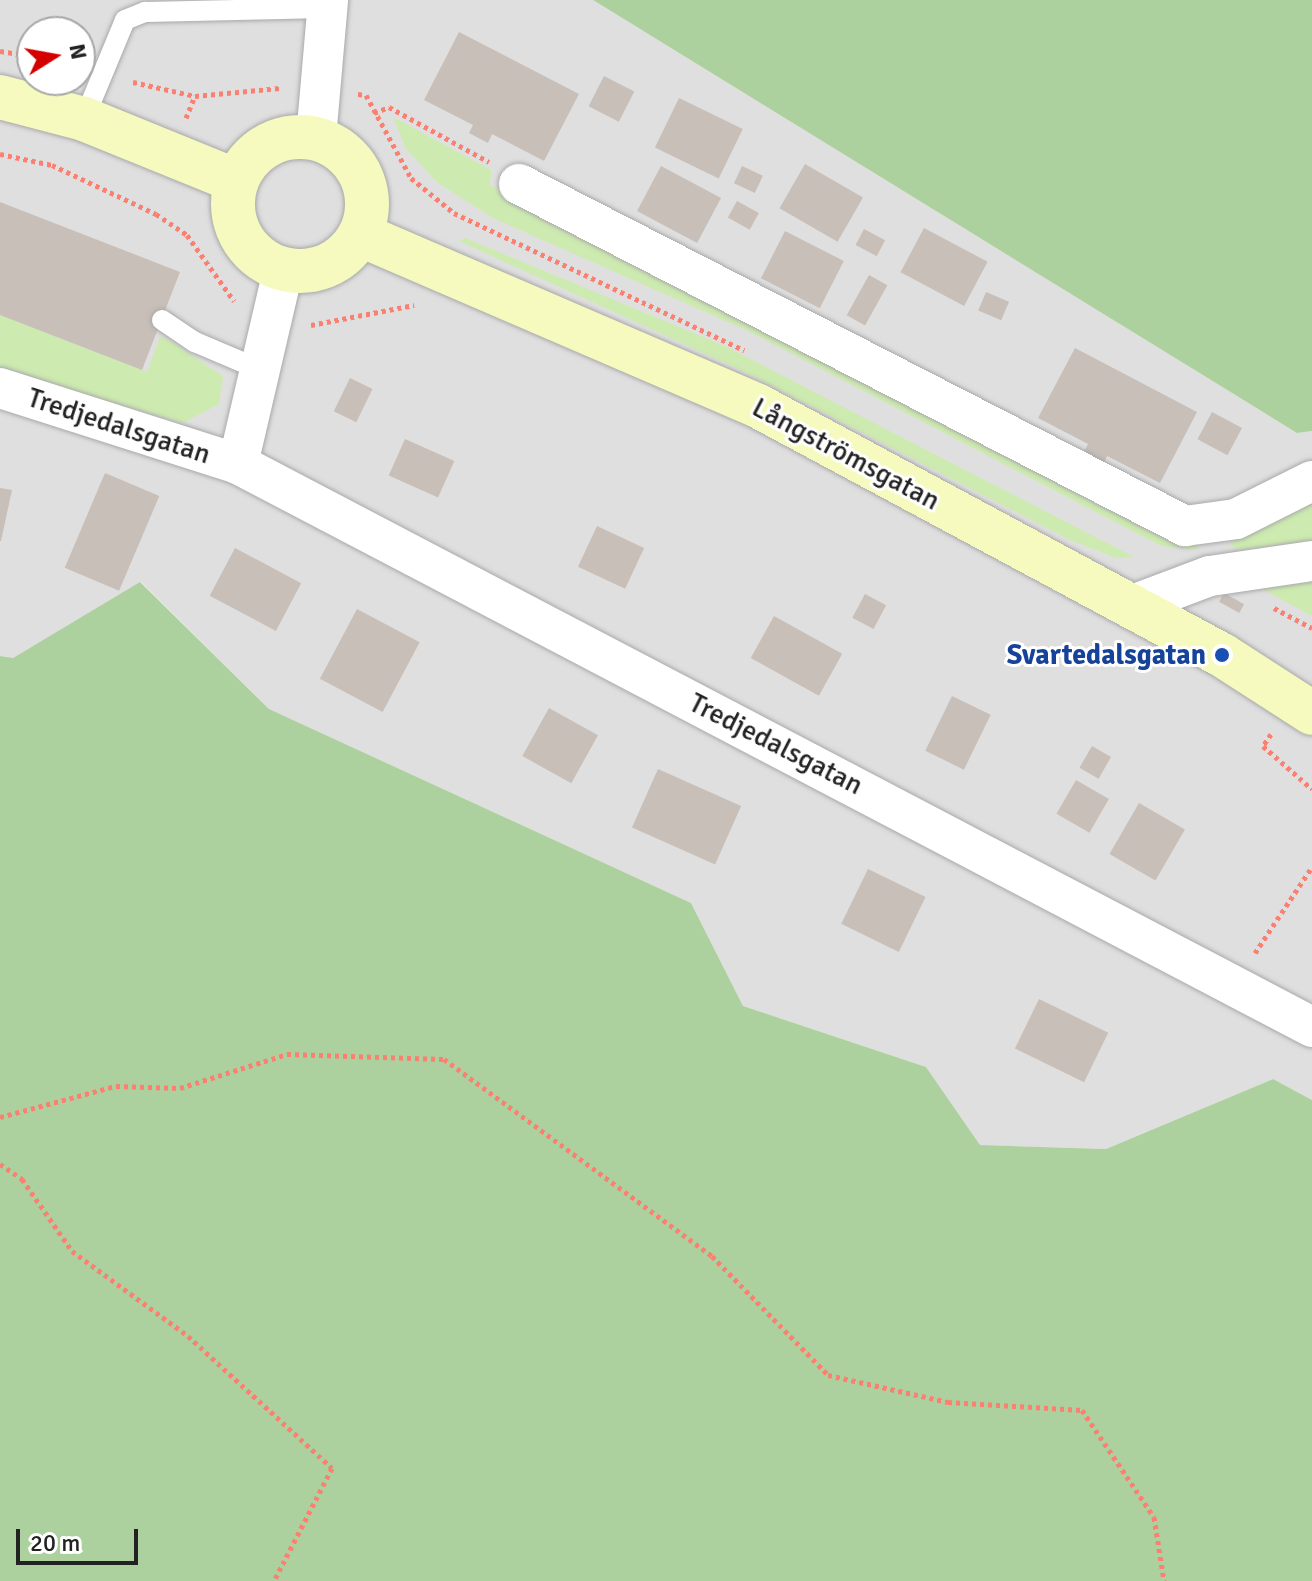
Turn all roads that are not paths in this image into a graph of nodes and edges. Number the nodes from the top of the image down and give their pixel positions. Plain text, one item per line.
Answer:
1 (327, 4) edge
2 (0, 97) edge
3 (84, 119) junction
4 (316, 138) junction
5 (237, 181) junction
6 (519, 184) road end
7 (361, 235) junction
8 (283, 270) junction
9 (162, 320) dead end
10 (263, 371) junction
11 (0, 388) edge
12 (238, 464) junction
13 (1312, 481) edge
14 (1312, 561) edge
15 (1130, 606) junction
16 (1312, 713) edge
17 (1312, 1027) edge

1 - 3 lane
1 - 4 street
2 - 3 street
3 - 5 street
4 - 5 street
4 - 7 street
5 - 8 street
6 - 13 street
7 - 8 street
7 - 15 street, Långströmsgatan
8 - 10 street, Tredjedalsgatan
9 - 10 lane
10 - 12 street, Tredjedalsgatan
11 - 12 street, Tredjedalsgatan
12 - 17 street, Tredjedalsgatan
14 - 15 street
15 - 16 street, Långströmsgatan

